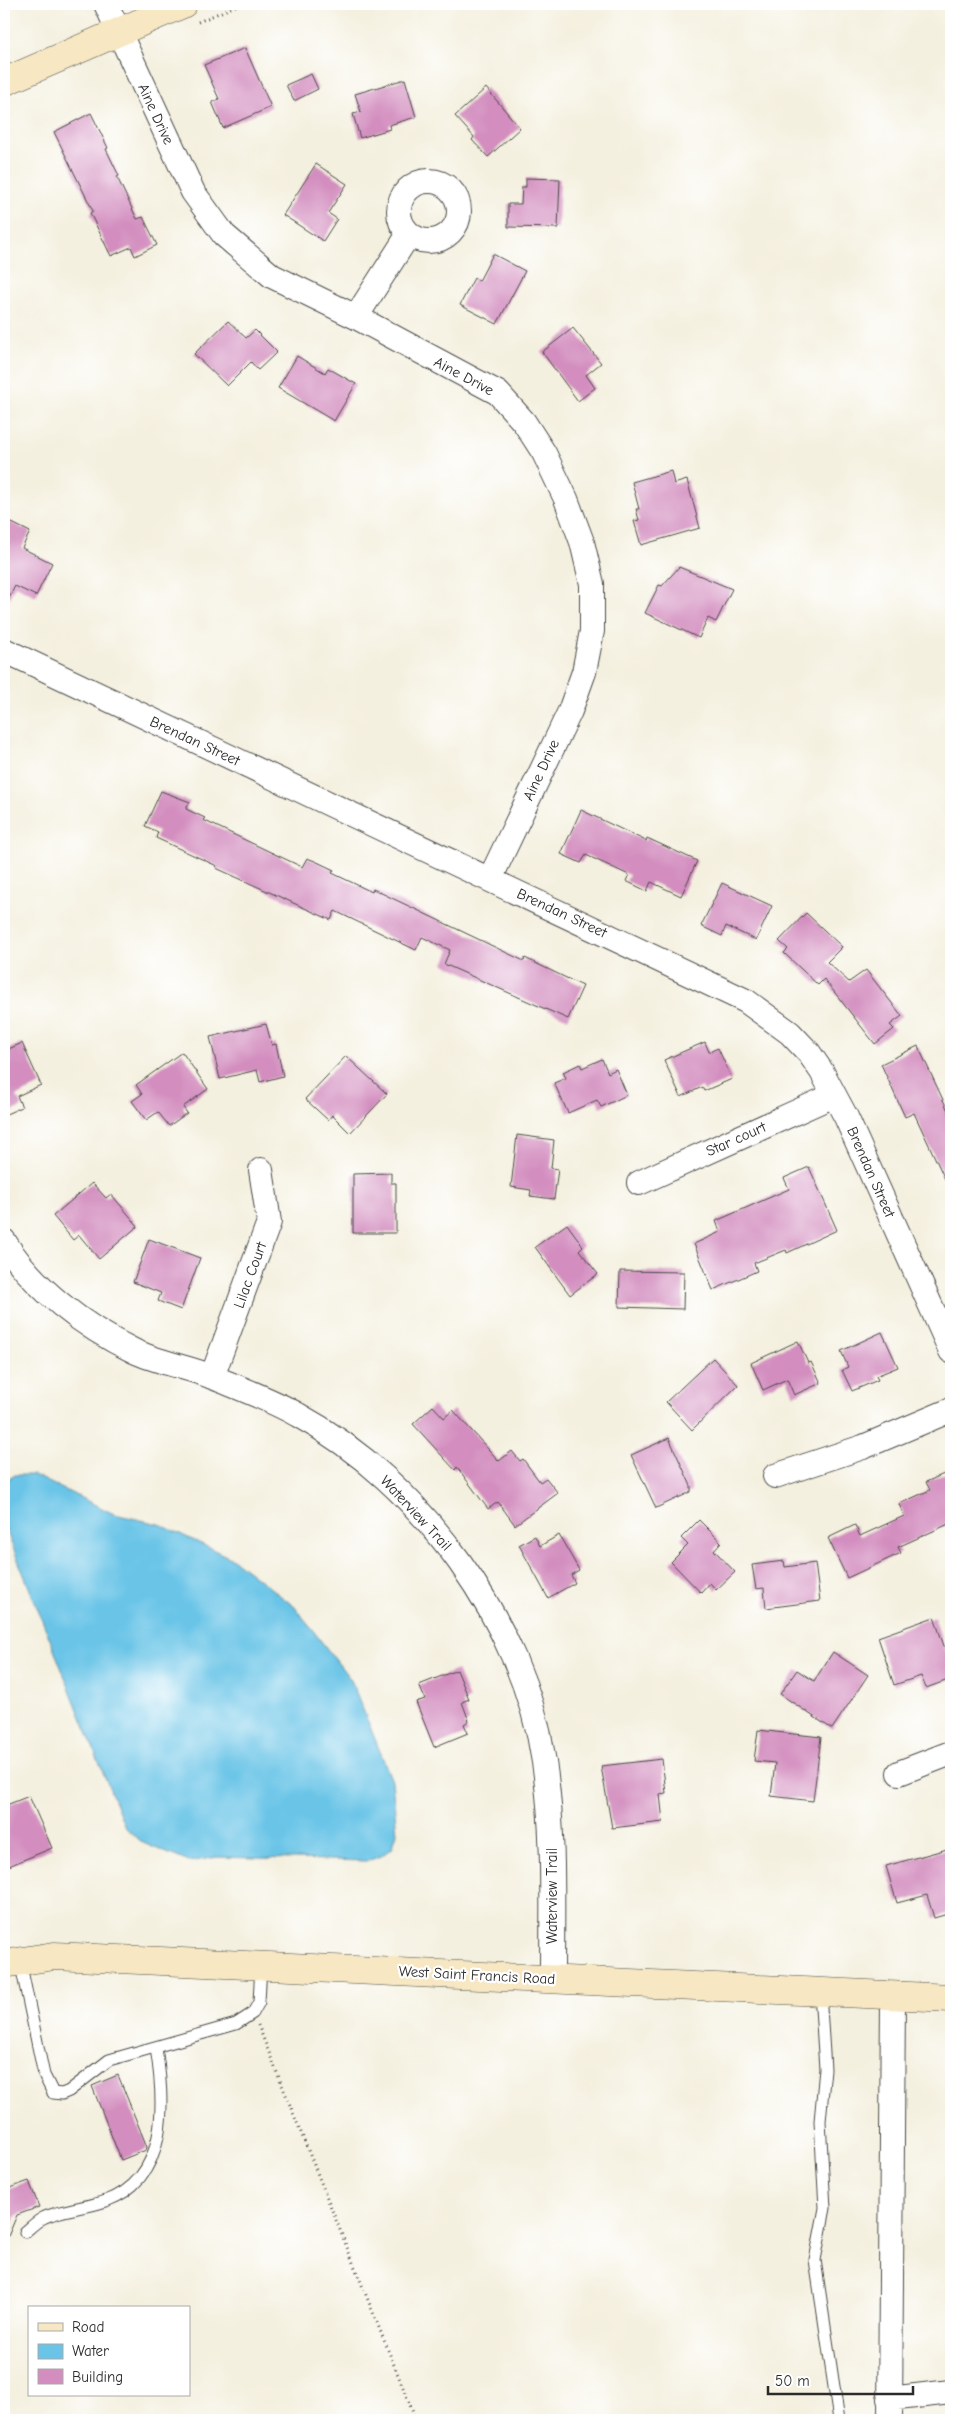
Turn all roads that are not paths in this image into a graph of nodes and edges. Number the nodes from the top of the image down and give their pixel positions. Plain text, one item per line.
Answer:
1 (106, 4) edge
2 (183, 4) edge
3 (118, 32) junction
4 (4, 82) edge
5 (409, 234) dead end
6 (356, 317) junction
7 (4, 650) edge
8 (490, 880) junction
9 (834, 1094) junction
10 (260, 1170) dead end
11 (638, 1183) dead end
12 (4, 1241) edge
13 (951, 1351) edge
14 (212, 1377) junction
15 (951, 1410) edge
16 (775, 1476) dead end
17 (951, 1753) edge
18 (899, 1773) dead end
19 (12, 1963) edge
20 (261, 1965) junction
21 (552, 1979) junction
22 (820, 1992) junction
23 (892, 1996) junction
24 (951, 1998) edge
25 (156, 2048) junction
26 (25, 2232) dead end
27 (951, 2392) edge
28 (889, 2410) edge
29 (839, 2420) edge

1 - 3 street, Aine Drive
2 - 3 street
3 - 4 street
3 - 6 street, Aine Drive
5 - 6 street
6 - 8 street, Aine Drive
7 - 8 street, Brendan Street
8 - 9 street, Brendan Street
9 - 11 street, Star court
9 - 13 street, Brendan Street
10 - 14 street, Lilac Court
12 - 14 street, Waterview Trail
14 - 21 street, Waterview Trail
15 - 16 street
17 - 18 street
19 - 20 street, West Saint Francis Road
19 - 25 lane
20 - 21 street, West Saint Francis Road
20 - 25 lane
21 - 22 street, West Saint Francis Road
22 - 23 street, West Saint Francis Road
22 - 29 lane
23 - 24 street, West Saint Francis Road
23 - 28 street
25 - 26 lane
27 - 28 street

